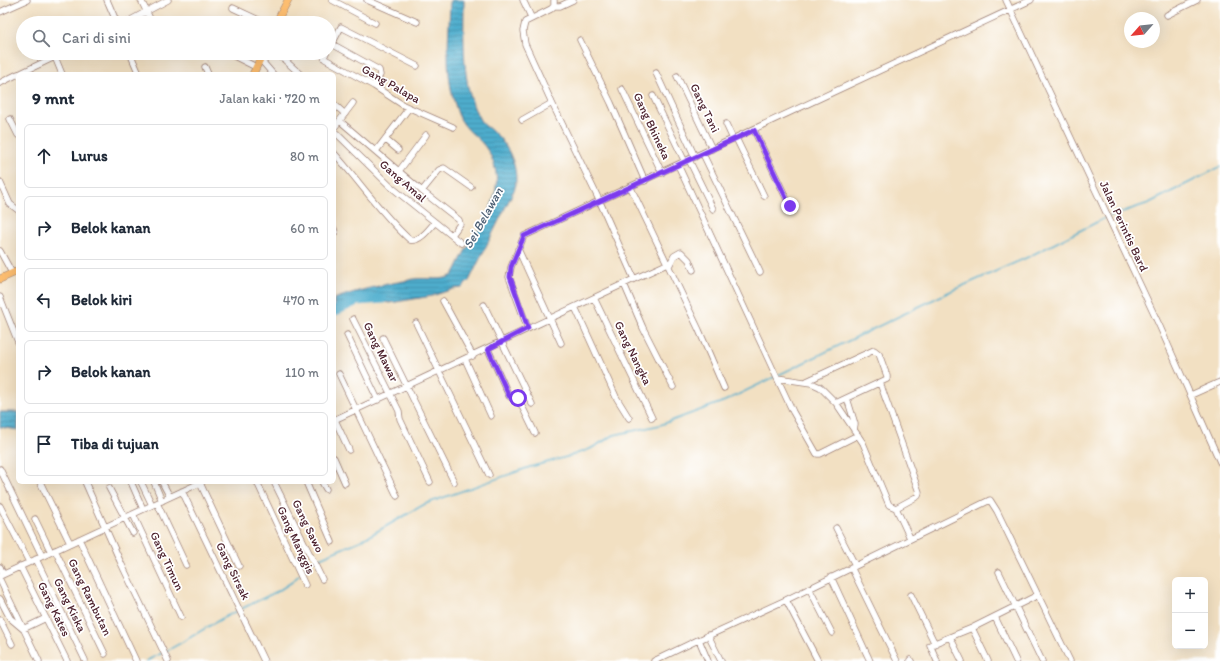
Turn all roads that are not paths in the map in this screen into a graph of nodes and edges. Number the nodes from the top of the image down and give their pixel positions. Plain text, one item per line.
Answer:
1 (27, 0) edge
2 (107, 0) edge
3 (141, 0) edge
4 (168, 0) edge
5 (288, 0) edge
6 (332, 0) edge
7 (368, 0) edge
8 (523, 0) edge
9 (573, 0) edge
10 (1006, 0) edge
11 (1030, 0) edge
12 (1197, 0) edge
13 (554, 3) edge
14 (233, 8) dead end
15 (1011, 9) junction
16 (146, 11) junction
17 (0, 12) edge
18 (1167, 15) dead end
19 (114, 16) edge
20 (137, 16) edge
21 (148, 16) edge
22 (250, 16) edge
23 (281, 16) edge
24 (531, 17) junction
25 (417, 22) dead end
26 (375, 23) dead end
27 (336, 36) edge
28 (580, 40) dead end
29 (336, 49) edge
30 (48, 60) edge
31 (56, 60) edge
32 (133, 60) edge
33 (238, 60) edge
34 (260, 60) edge
35 (264, 60) edge
36 (285, 60) edge
37 (327, 60) edge
38 (417, 66) dead end
39 (205, 67) dead end
40 (255, 71) edge
41 (22, 72) edge
42 (61, 72) edge
43 (139, 72) edge
44 (207, 72) edge
45 (272, 72) edge
46 (298, 72) edge
47 (656, 73) dead end
48 (16, 75) edge
49 (677, 76) dead end
50 (0, 83) edge
51 (374, 86) junction
52 (622, 89) dead end
53 (653, 96) dead end
54 (353, 103) dead end
55 (552, 103) junction
56 (336, 106) edge
57 (409, 108) junction
58 (345, 114) junction
59 (10, 119) dead end
60 (522, 120) dead end
61 (340, 121) junction
62 (726, 124) dead end
63 (336, 126) edge
64 (453, 127) dead end
65 (754, 130) junction
66 (16, 131) edge
67 (336, 133) edge
68 (426, 135) dead end
69 (385, 139) junction
70 (735, 139) junction
71 (712, 149) junction
72 (398, 150) dead end
73 (376, 151) junction
74 (703, 154) junction
75 (336, 155) edge
76 (695, 157) junction
77 (687, 161) junction
78 (678, 166) junction
79 (399, 171) junction
80 (662, 173) junction
81 (645, 181) junction
82 (0, 182) edge
83 (471, 187) dead end
84 (631, 188) junction
85 (422, 191) junction
86 (764, 196) dead end
87 (600, 202) junction
88 (790, 206) dead end
89 (16, 208) edge
90 (713, 209) dead end
91 (435, 222) junction
92 (452, 235) junction
93 (461, 243) dead end
94 (518, 249) junction
95 (0, 251) edge
96 (668, 265) junction
97 (693, 270) dead end
98 (15, 272) edge
99 (760, 272) dead end
100 (0, 279) edge
101 (634, 279) junction
102 (624, 284) junction
103 (0, 297) edge
104 (594, 298) junction
105 (443, 301) dead end
106 (484, 305) dead end
107 (575, 307) junction
108 (353, 319) dead end
109 (549, 319) junction
110 (416, 323) dead end
111 (528, 328) junction
112 (347, 335) dead end
113 (16, 337) edge
114 (383, 338) dead end
115 (502, 342) junction
116 (561, 343) dead end
117 (488, 349) junction
118 (472, 356) junction
119 (465, 359) junction
120 (439, 372) junction
121 (339, 374) dead end
122 (776, 375) junction
123 (807, 381) junction
124 (1220, 382) edge
125 (880, 383) junction
126 (407, 386) junction
127 (673, 387) dead end
128 (724, 388) dead end
129 (390, 394) junction
130 (1191, 395) junction
131 (846, 398) junction
132 (378, 400) junction
133 (836, 403) junction
134 (532, 404) dead end
135 (356, 410) junction
136 (491, 416) dead end
137 (629, 418) dead end
138 (652, 418) dead end
139 (336, 419) edge
140 (336, 424) edge
141 (854, 430) junction
142 (535, 433) dead end
143 (858, 435) junction
144 (349, 450) dead end
145 (1220, 462) edge
146 (336, 463) edge
147 (0, 469) edge
148 (489, 475) dead end
149 (430, 482) dead end
150 (454, 482) dead end
151 (345, 483) dead end
152 (41, 484) edge
153 (86, 484) edge
154 (132, 484) edge
155 (142, 484) edge
156 (154, 484) edge
157 (163, 484) edge
158 (197, 484) edge
159 (202, 484) edge
160 (258, 484) edge
161 (275, 484) edge
162 (307, 484) edge
163 (323, 484) edge
164 (109, 488) dead end
165 (326, 489) dead end
166 (182, 491) junction
167 (397, 496) dead end
168 (170, 497) junction
169 (157, 503) junction
170 (0, 506) edge
171 (896, 508) junction
172 (143, 509) junction
173 (133, 514) junction
174 (125, 517) junction
175 (35, 519) dead end
176 (106, 526) junction
177 (836, 528) dead end
178 (133, 533) dead end
179 (910, 538) junction
180 (80, 539) junction
181 (332, 542) dead end
182 (70, 543) junction
183 (53, 551) junction
184 (42, 556) junction
185 (36, 559) junction
186 (29, 562) junction
187 (186, 565) dead end
188 (20, 566) junction
189 (239, 566) dead end
190 (853, 566) junction
191 (0, 567) edge
192 (999, 572) dead end
193 (2, 575) edge
194 (831, 577) junction
195 (322, 579) dead end
196 (0, 580) edge
197 (304, 582) dead end
198 (809, 588) junction
199 (911, 595) dead end
200 (1038, 595) junction
201 (0, 599) edge
202 (786, 600) junction
203 (1015, 607) junction
204 (181, 617) dead end
205 (995, 617) junction
206 (46, 618) junction
207 (0, 620) edge
208 (972, 628) junction
209 (23, 629) junction
210 (832, 633) dead end
211 (708, 635) junction
212 (950, 637) junction
213 (698, 640) junction
214 (12, 644) dead end
215 (935, 644) junction
216 (105, 654) dead end
217 (85, 660) dead end
218 (39, 661) edge
219 (67, 661) edge
220 (136, 661) edge
221 (168, 661) edge
222 (264, 661) edge
223 (654, 661) edge
224 (708, 661) edge
225 (721, 661) edge
226 (818, 661) edge
227 (870, 661) edge
228 (897, 661) edge
229 (937, 661) edge
230 (962, 661) edge
231 (988, 661) edge
232 (1016, 661) edge
233 (1042, 661) edge
234 (1070, 661) edge

1 - 17 street
2 - 19 street
3 - 16 street
4 - 16 street
5 - 23 main road
6 - 26 street
7 - 25 street
8 - 24 street
9 - 13 street
10 - 15 street, Jalan Perintis Bard
11 - 15 street
12 - 18 street
13 - 24 street
14 - 22 street
15 - 65 street
15 - 130 street, Jalan Perintis Bard
16 - 20 street
16 - 21 street
24 - 55 street
27 - 38 street
28 - 81 street
29 - 51 street
30 - 41 street
31 - 42 street
32 - 43 street
33 - 40 street
34 - 40 main road
35 - 45 street
36 - 46 street
37 - 51 street, Gang Palapa
39 - 44 street
47 - 76 street
48 - 50 street
49 - 71 street, Gang Tani
51 - 57 street, Gang Palapa
52 - 80 street, Gang Bhineka
53 - 77 street
54 - 58 street
55 - 60 street
55 - 87 street
56 - 58 street
57 - 64 street, Gang Palapa
57 - 69 street
58 - 61 street
59 - 66 street
61 - 63 street
61 - 73 street
62 - 70 street
65 - 70 street
65 - 88 street
67 - 91 street, Gang Amal
68 - 79 street
69 - 72 street
69 - 73 street
70 - 71 street
70 - 86 street
71 - 74 street
73 - 79 street
74 - 76 street
74 - 99 street
75 - 91 street
76 - 77 street
77 - 78 street
77 - 90 street
78 - 80 street
78 - 122 street
79 - 85 street
80 - 81 street
81 - 84 street
82 - 89 street
83 - 85 street
84 - 87 street
84 - 96 street
85 - 92 street
87 - 94 street
87 - 101 street
91 - 92 street, Gang Amal
92 - 93 street, Gang Amal
94 - 109 street
94 - 111 street
95 - 98 street
96 - 97 street
96 - 101 street
96 - 128 street
98 - 100 main road
101 - 102 street
102 - 104 street
102 - 127 street
103 - 113 street
104 - 107 street
104 - 138 street, Gang Nangka
105 - 118 street
106 - 115 street
107 - 109 street
107 - 137 street
108 - 129 street, Gang Mawar
109 - 111 street
109 - 116 street
110 - 120 street
111 - 115 street
112 - 132 street
114 - 126 street
115 - 117 street
115 - 134 street
117 - 118 street
117 - 142 street
118 - 119 street
119 - 120 street
119 - 136 street
120 - 126 street
120 - 148 street
121 - 135 street
122 - 123 street
122 - 143 street
123 - 125 street
123 - 133 street
124 - 130 street
125 - 131 street
125 - 171 street
126 - 129 street
126 - 150 street
129 - 132 street
129 - 149 street, Gang Mawar
130 - 145 street, Jalan Perintis Bard
131 - 133 street
131 - 141 street
132 - 135 street
133 - 141 street
135 - 139 street
135 - 167 street
140 - 144 street
141 - 143 street
143 - 171 street
146 - 151 street
147 - 184 street
152 - 182 street
153 - 176 street
154 - 172 street
155 - 169 street
156 - 169 street
157 - 168 street
158 - 166 street
159 - 189 street
160 - 197 street, Gang Manggis
161 - 195 street, Gang Sawo
162 - 181 street
163 - 165 street
164 - 174 street
166 - 168 street
166 - 222 street, Gang Sirsak
168 - 169 street
169 - 172 street
169 - 187 street
170 - 186 street
171 - 179 street
172 - 173 street
173 - 174 street
173 - 204 street, Gang Timun
174 - 176 street
174 - 178 street
175 - 183 street, Gang Rambutan
176 - 180 street
176 - 221 street
177 - 190 street
179 - 190 street
179 - 200 street
180 - 182 street
180 - 220 street
182 - 183 street
183 - 184 street
183 - 216 street, Gang Rambutan
184 - 185 street
185 - 186 street
185 - 217 street, Gang Kiska
186 - 188 street
188 - 193 street
188 - 206 street, Gang Kates
190 - 194 street
190 - 228 street
191 - 193 street
192 - 203 street
194 - 198 street
194 - 227 street
196 - 209 street
198 - 202 street
198 - 210 street
199 - 215 street
200 - 203 street
200 - 234 street
201 - 209 street
202 - 211 street
202 - 226 street
203 - 205 street
203 - 233 street
205 - 208 street
205 - 232 street
206 - 209 street
206 - 219 street, Gang Kates
207 - 214 street
208 - 212 street
208 - 231 street
209 - 218 street
211 - 213 street
211 - 225 street
212 - 215 street
212 - 230 street
213 - 223 street
213 - 224 street
215 - 229 street

